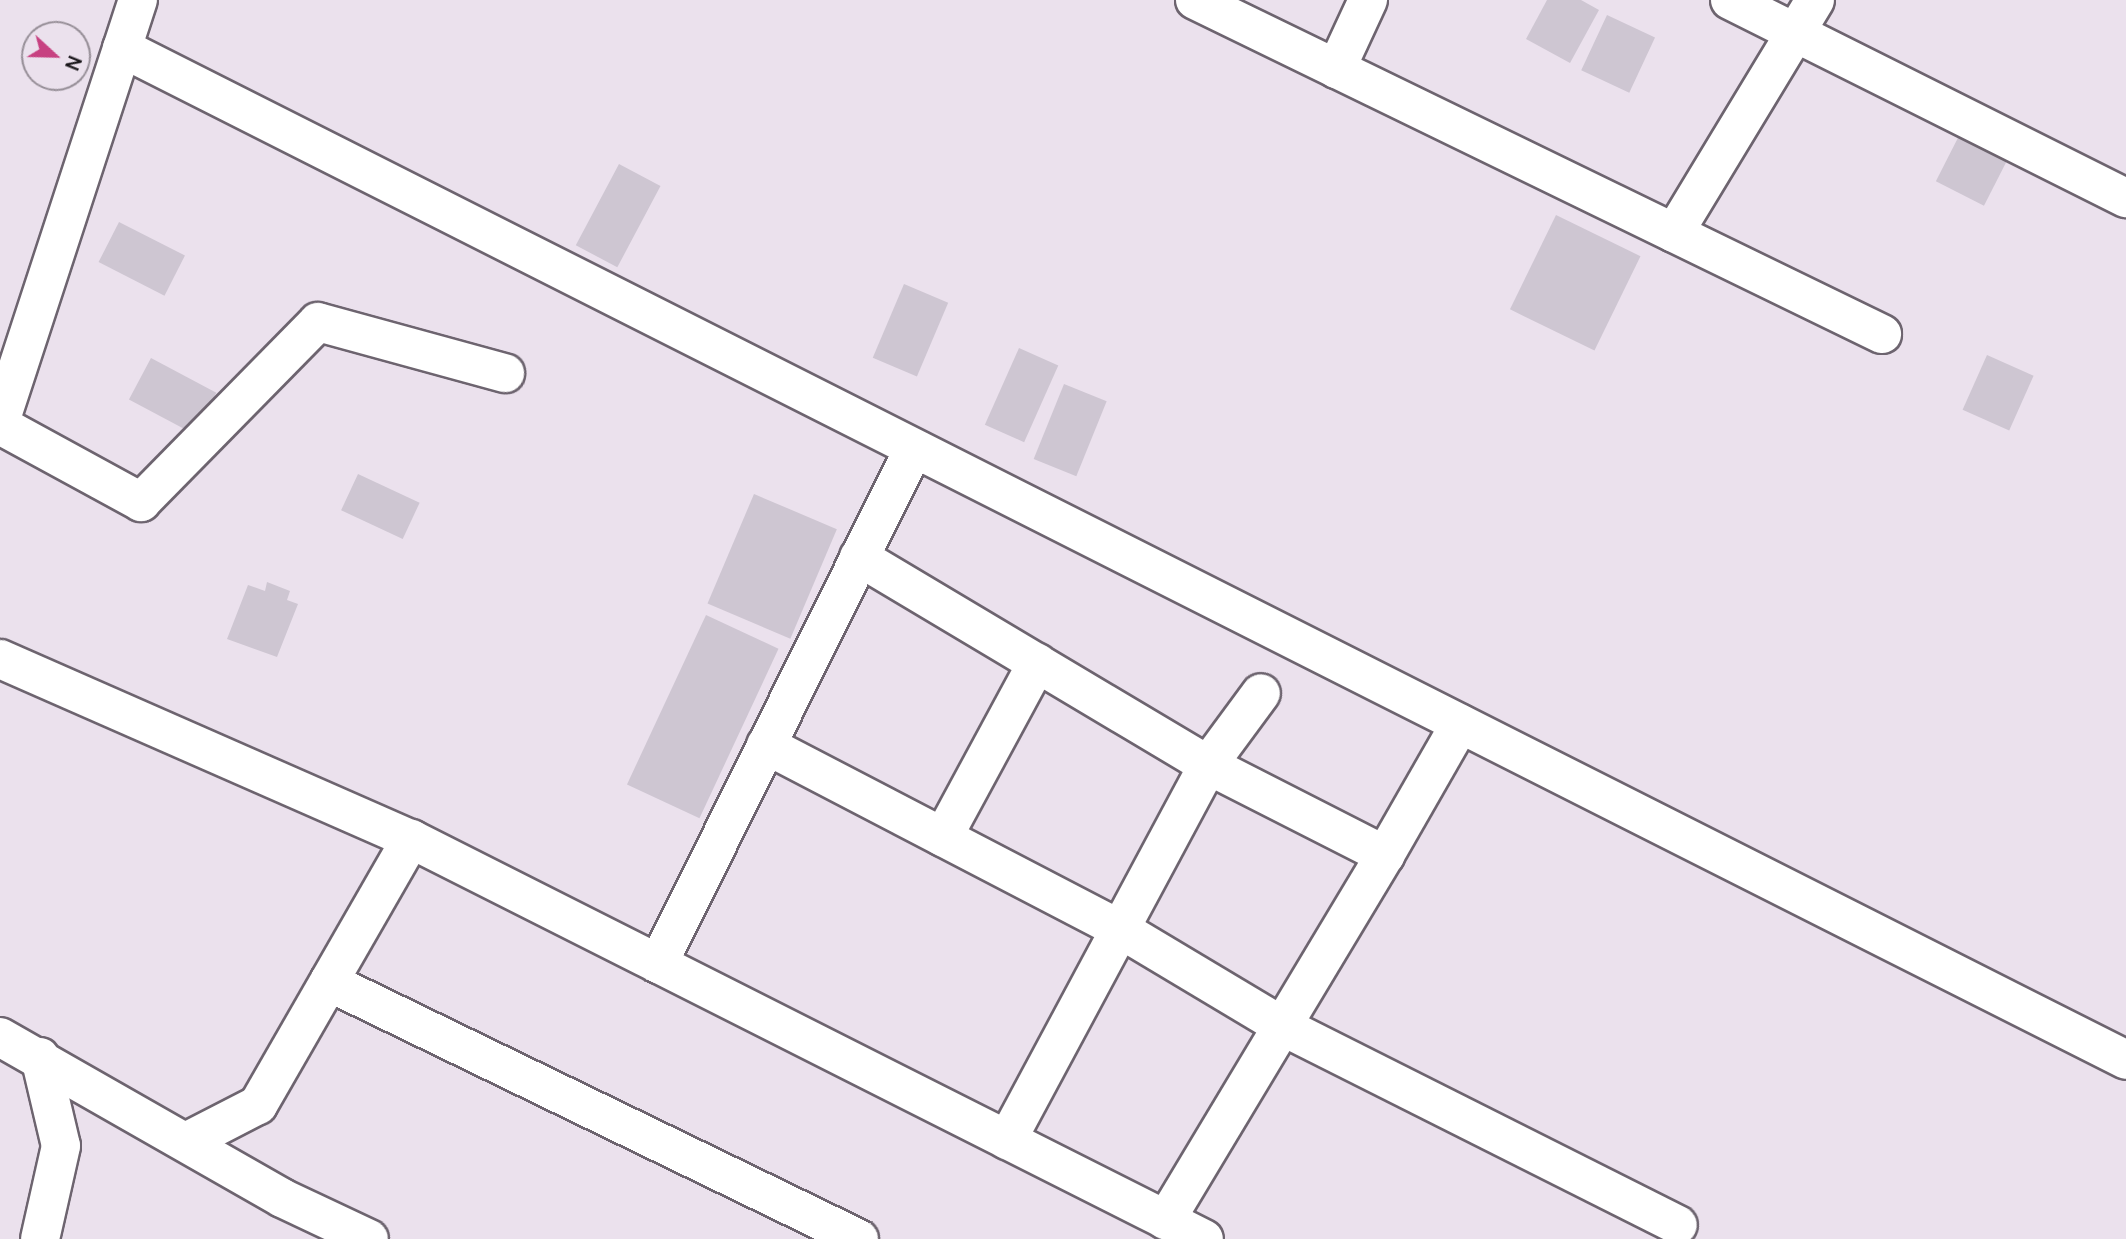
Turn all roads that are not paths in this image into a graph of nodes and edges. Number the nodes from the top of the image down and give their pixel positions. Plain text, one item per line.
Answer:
1 (138, 0) edge
2 (1195, 0) edge
3 (1368, 0) edge
4 (1730, 0) edge
5 (1815, 0) edge
6 (1796, 33) junction
7 (122, 48) junction
8 (1336, 68) junction
9 (2126, 198) edge
10 (1675, 233) junction
11 (1882, 334) dead end
12 (505, 373) dead end
13 (0, 424) edge
14 (914, 448) junction
15 (859, 557) junction
16 (0, 659) edge
17 (1037, 663) junction
18 (1261, 693) dead end
19 (1460, 723) junction
20 (766, 745) junction
21 (1208, 765) junction
22 (943, 837) junction
23 (411, 839) junction
24 (1385, 855) junction
25 (1120, 929) junction
26 (658, 964) junction
27 (328, 982) junction
28 (1283, 1026) junction
29 (0, 1037) edge
30 (40, 1057) junction
31 (2126, 1060) edge
32 (1007, 1140) junction
33 (186, 1142) junction
34 (1166, 1220) junction
35 (1678, 1225) dead end
36 (40, 1239) edge
37 (369, 1239) edge
38 (859, 1239) edge
39 (1203, 1239) edge

1 - 7 street
2 - 8 street
3 - 8 street
4 - 6 street
5 - 6 street
6 - 9 street
6 - 10 street
7 - 13 street
7 - 14 street
8 - 10 street
10 - 11 street
12 - 13 street
14 - 15 street
14 - 19 street
15 - 17 street
15 - 20 street
16 - 23 street
17 - 21 street
17 - 22 street
18 - 21 street
19 - 24 street
19 - 31 street
20 - 22 street
20 - 26 street
21 - 24 street
21 - 25 street
22 - 25 street
23 - 26 street
23 - 27 street
24 - 28 street
25 - 28 street
25 - 32 street
26 - 32 street
27 - 33 street
27 - 38 street
28 - 34 street
28 - 35 street
29 - 30 street
30 - 33 street
30 - 36 street
32 - 34 street
33 - 37 street
34 - 39 street

